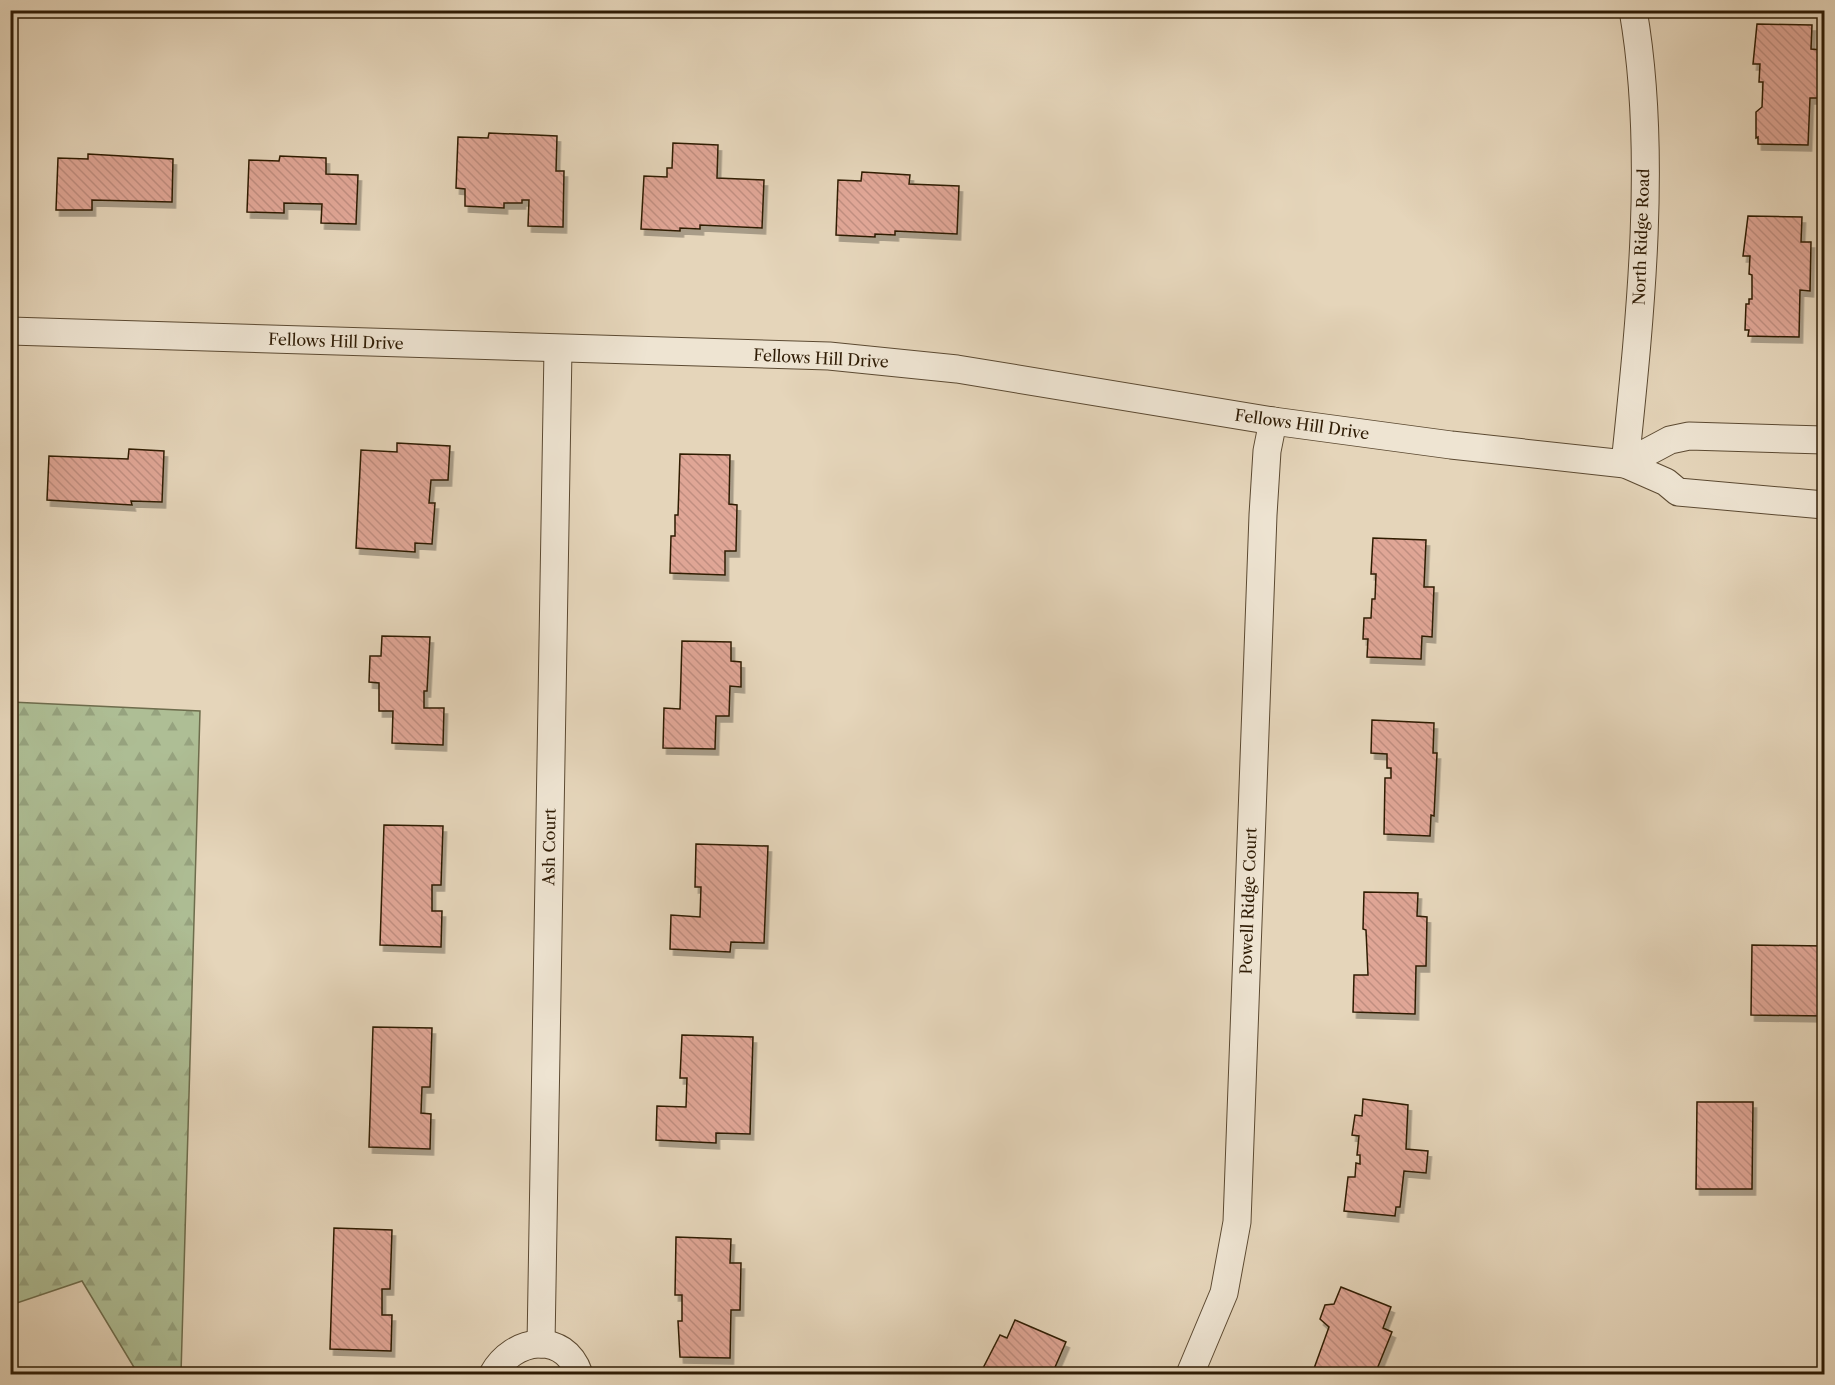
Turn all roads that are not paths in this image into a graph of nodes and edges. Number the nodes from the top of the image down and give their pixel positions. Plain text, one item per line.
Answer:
1 (1633, 10) edge
2 (10, 330) edge
3 (558, 349) junction
4 (1273, 421) junction
5 (1824, 440) edge
6 (1625, 464) junction
7 (1824, 505) edge
8 (541, 1344) junction
9 (494, 1374) edge
10 (579, 1374) edge
11 (1190, 1374) edge

1 - 6 street, North Ridge Road
2 - 3 street, Fellows Hill Drive
3 - 4 street, Fellows Hill Drive
3 - 8 street, Ash Court
4 - 6 street, Fellows Hill Drive
4 - 11 street, Powell Ridge Court
5 - 6 street
6 - 7 street, Fellows Hill Drive
8 - 9 street
8 - 10 street

